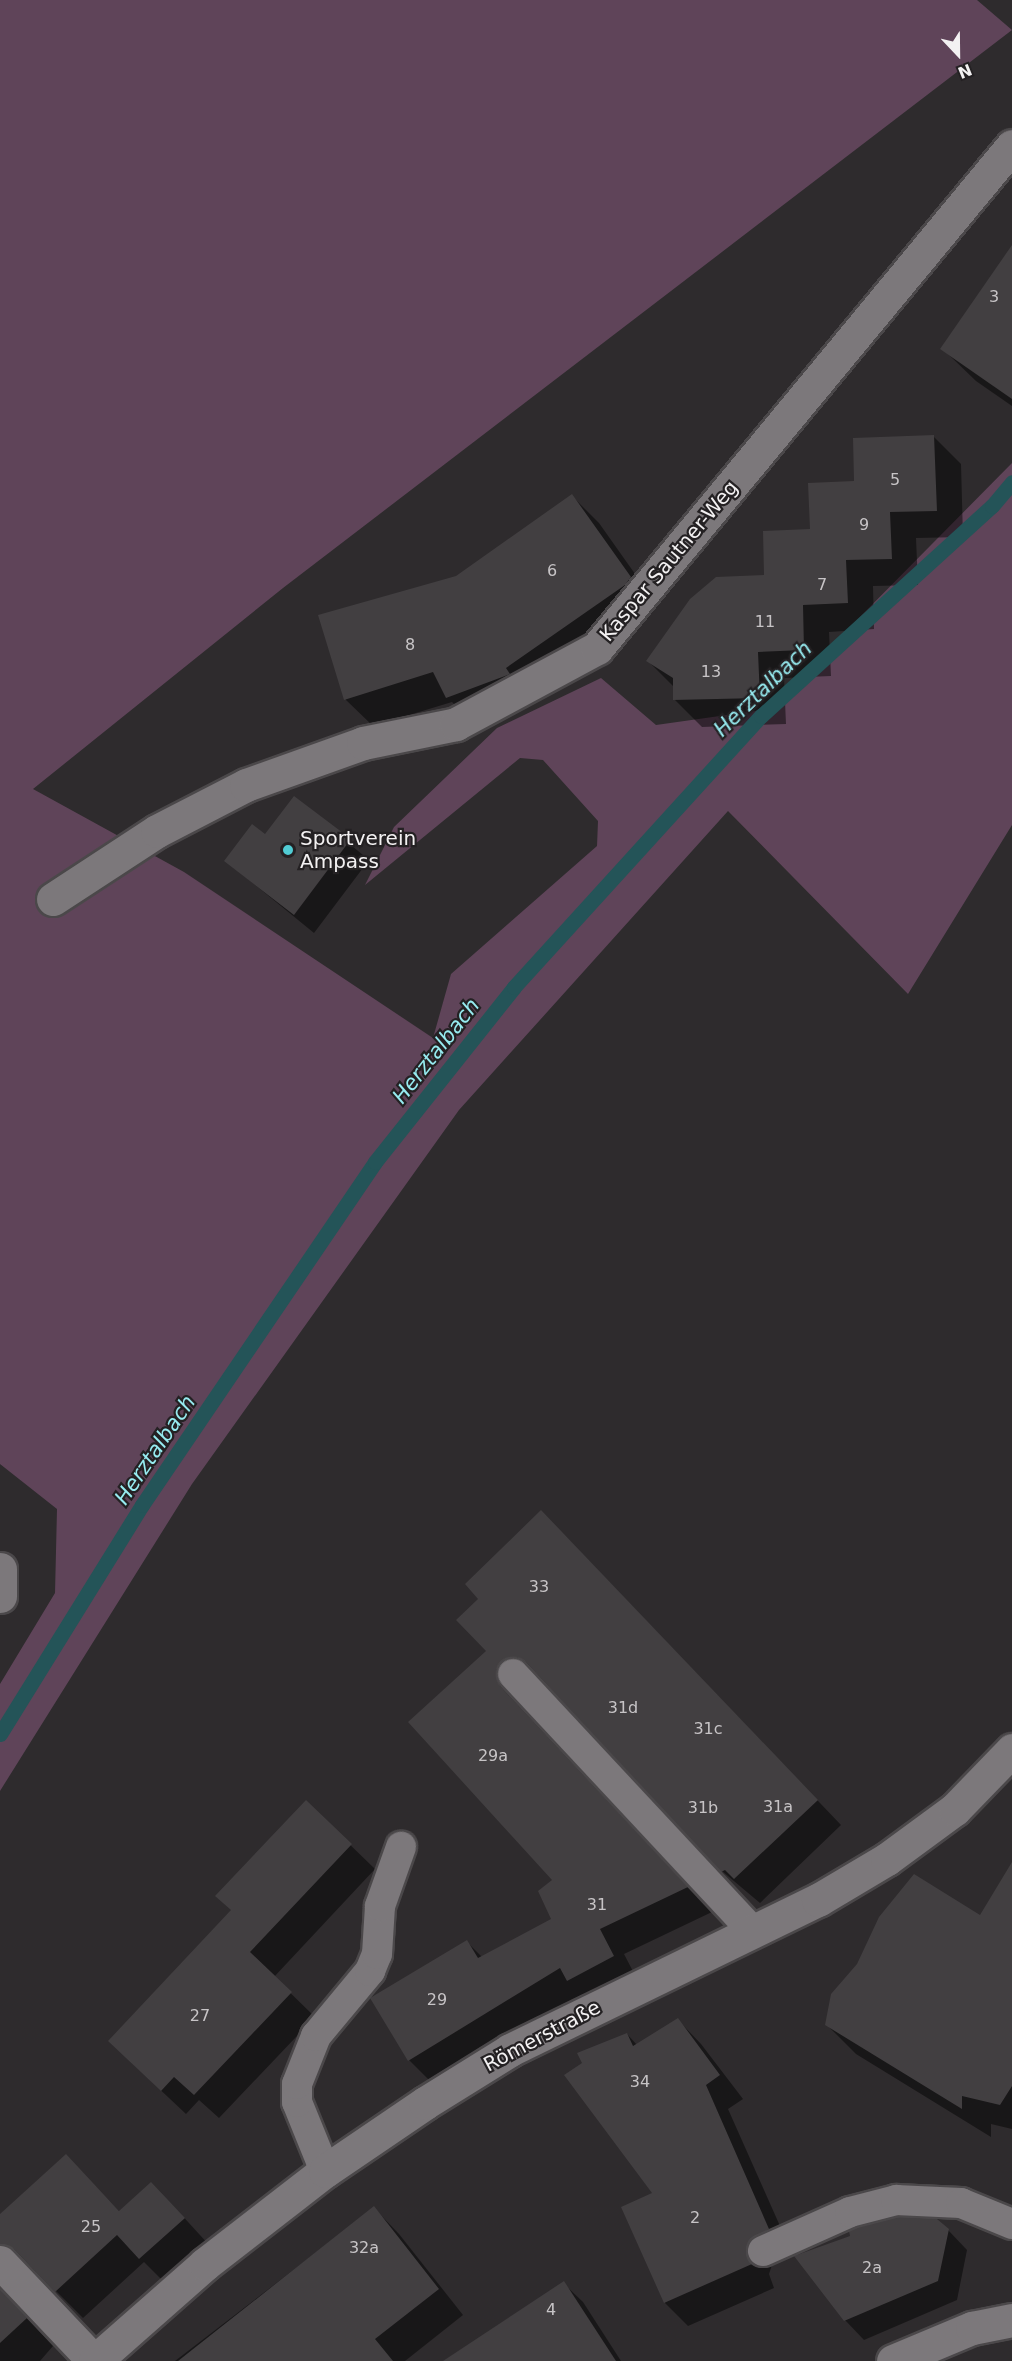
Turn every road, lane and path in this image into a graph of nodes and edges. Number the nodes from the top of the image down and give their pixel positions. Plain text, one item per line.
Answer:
1 (1012, 147) edge
2 (53, 899) dead end
3 (0, 1569) edge
4 (0, 1596) edge
5 (513, 1674) dead end
6 (1012, 1750) edge
7 (401, 1847) dead end
8 (754, 1932) junction
9 (325, 2171) junction
10 (1012, 2224) edge
11 (763, 2252) dead end
12 (0, 2262) edge
13 (1012, 2320) edge
14 (94, 2361) edge
15 (893, 2361) edge

1 - 2 street, Kaspar Sautner-Weg
3 - 4 street
5 - 8 lane
6 - 8 street, Römerstraße
7 - 9 lane
8 - 9 street, Römerstraße
9 - 14 street, Römerstraße
10 - 11 lane
12 - 14 street, Römerstraße
13 - 15 street

